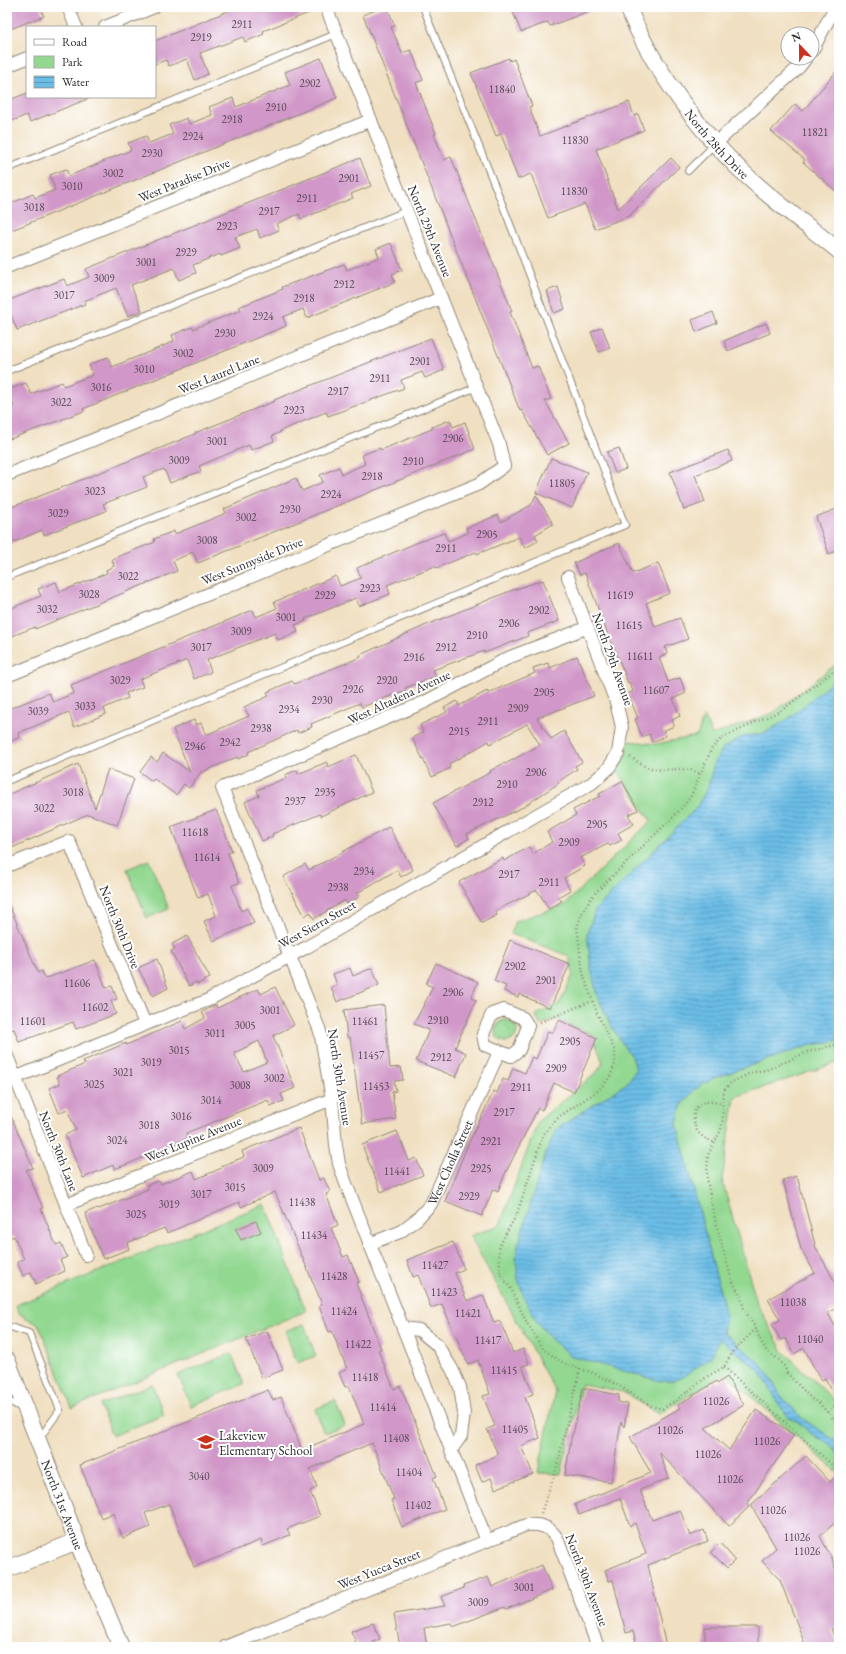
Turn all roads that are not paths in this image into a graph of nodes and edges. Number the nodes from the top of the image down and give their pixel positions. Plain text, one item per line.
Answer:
1 (68, 7) edge
2 (154, 7) edge
3 (326, 7) edge
4 (423, 7) edge
5 (628, 7) edge
6 (835, 7) edge
7 (76, 26) edge
8 (107, 26) edge
9 (336, 34) junction
10 (820, 36) edge
11 (26, 58) edge
12 (7, 66) edge
13 (800, 66) edge
14 (371, 120) junction
15 (715, 144) junction
16 (7, 168) edge
17 (688, 171) dead end
18 (406, 211) junction
19 (839, 251) edge
20 (7, 267) edge
21 (441, 298) junction
22 (7, 371) edge
23 (477, 387) junction
24 (504, 466) joint
25 (7, 475) edge
26 (7, 577) edge
27 (568, 577) dead end
28 (586, 628) junction
29 (7, 676) edge
30 (618, 753) joint
31 (7, 781) edge
32 (222, 788) joint
33 (7, 866) edge
34 (289, 957) junction
35 (145, 1024) junction
36 (499, 1052) junction
37 (7, 1056) edge
38 (11, 1079) edge
39 (332, 1099) junction
40 (66, 1205) junction
41 (369, 1244) junction
42 (86, 1255) dead end
43 (7, 1326) edge
44 (403, 1328) junction
45 (7, 1360) edge
46 (7, 1400) edge
47 (27, 1411) junction
48 (38, 1440) junction
49 (451, 1450) junction
50 (544, 1526) joint
51 (77, 1541) junction
52 (487, 1541) junction
53 (7, 1569) edge
54 (121, 1647) edge
55 (225, 1647) edge
56 (598, 1647) edge

1 - 7 street
2 - 8 street
3 - 9 street, North 29th Avenue
4 - 31 lane
5 - 15 street, North 28th Drive
6 - 10 street
9 - 14 street, North 29th Avenue
9 - 16 lane
11 - 12 street
13 - 15 street
14 - 18 street, North 29th Avenue
14 - 20 street, West Paradise Drive
15 - 17 lane
15 - 19 street, North 28th Drive
18 - 21 street, North 29th Avenue
18 - 22 lane
21 - 23 street, North 29th Avenue
21 - 25 street, West Laurel Lane
23 - 24 street, North 29th Avenue
23 - 26 lane
24 - 29 street, West Sunnyside Drive
27 - 28 street, North 29th Avenue
28 - 30 street, North 29th Avenue
28 - 32 street, West Altadena Avenue
30 - 34 street, West Sierra Street
32 - 34 street, North 30th Avenue
33 - 35 street, North 30th Drive
34 - 35 street, West Sierra Street
34 - 39 street, North 30th Avenue
35 - 38 street, West Sierra Street
36 - 36 street
36 - 41 street, West Cholla Street
37 - 38 street, North 30th Lane
38 - 40 street, North 30th Lane
39 - 40 street, West Lupine Avenue
39 - 41 street, North 30th Avenue
40 - 42 street, North 30th Lane
41 - 44 street, North 30th Avenue
43 - 48 lane
44 - 49 street, North 30th Avenue
44 - 49 street
45 - 47 street, North 31st Avenue
46 - 47 lane
47 - 48 street, North 31st Avenue
48 - 51 street, North 31st Avenue
49 - 52 street, North 30th Avenue
50 - 52 street, West Yucca Street
50 - 56 street, North 30th Avenue
51 - 53 street
51 - 54 street, North 31st Avenue
52 - 55 street, West Yucca Street

